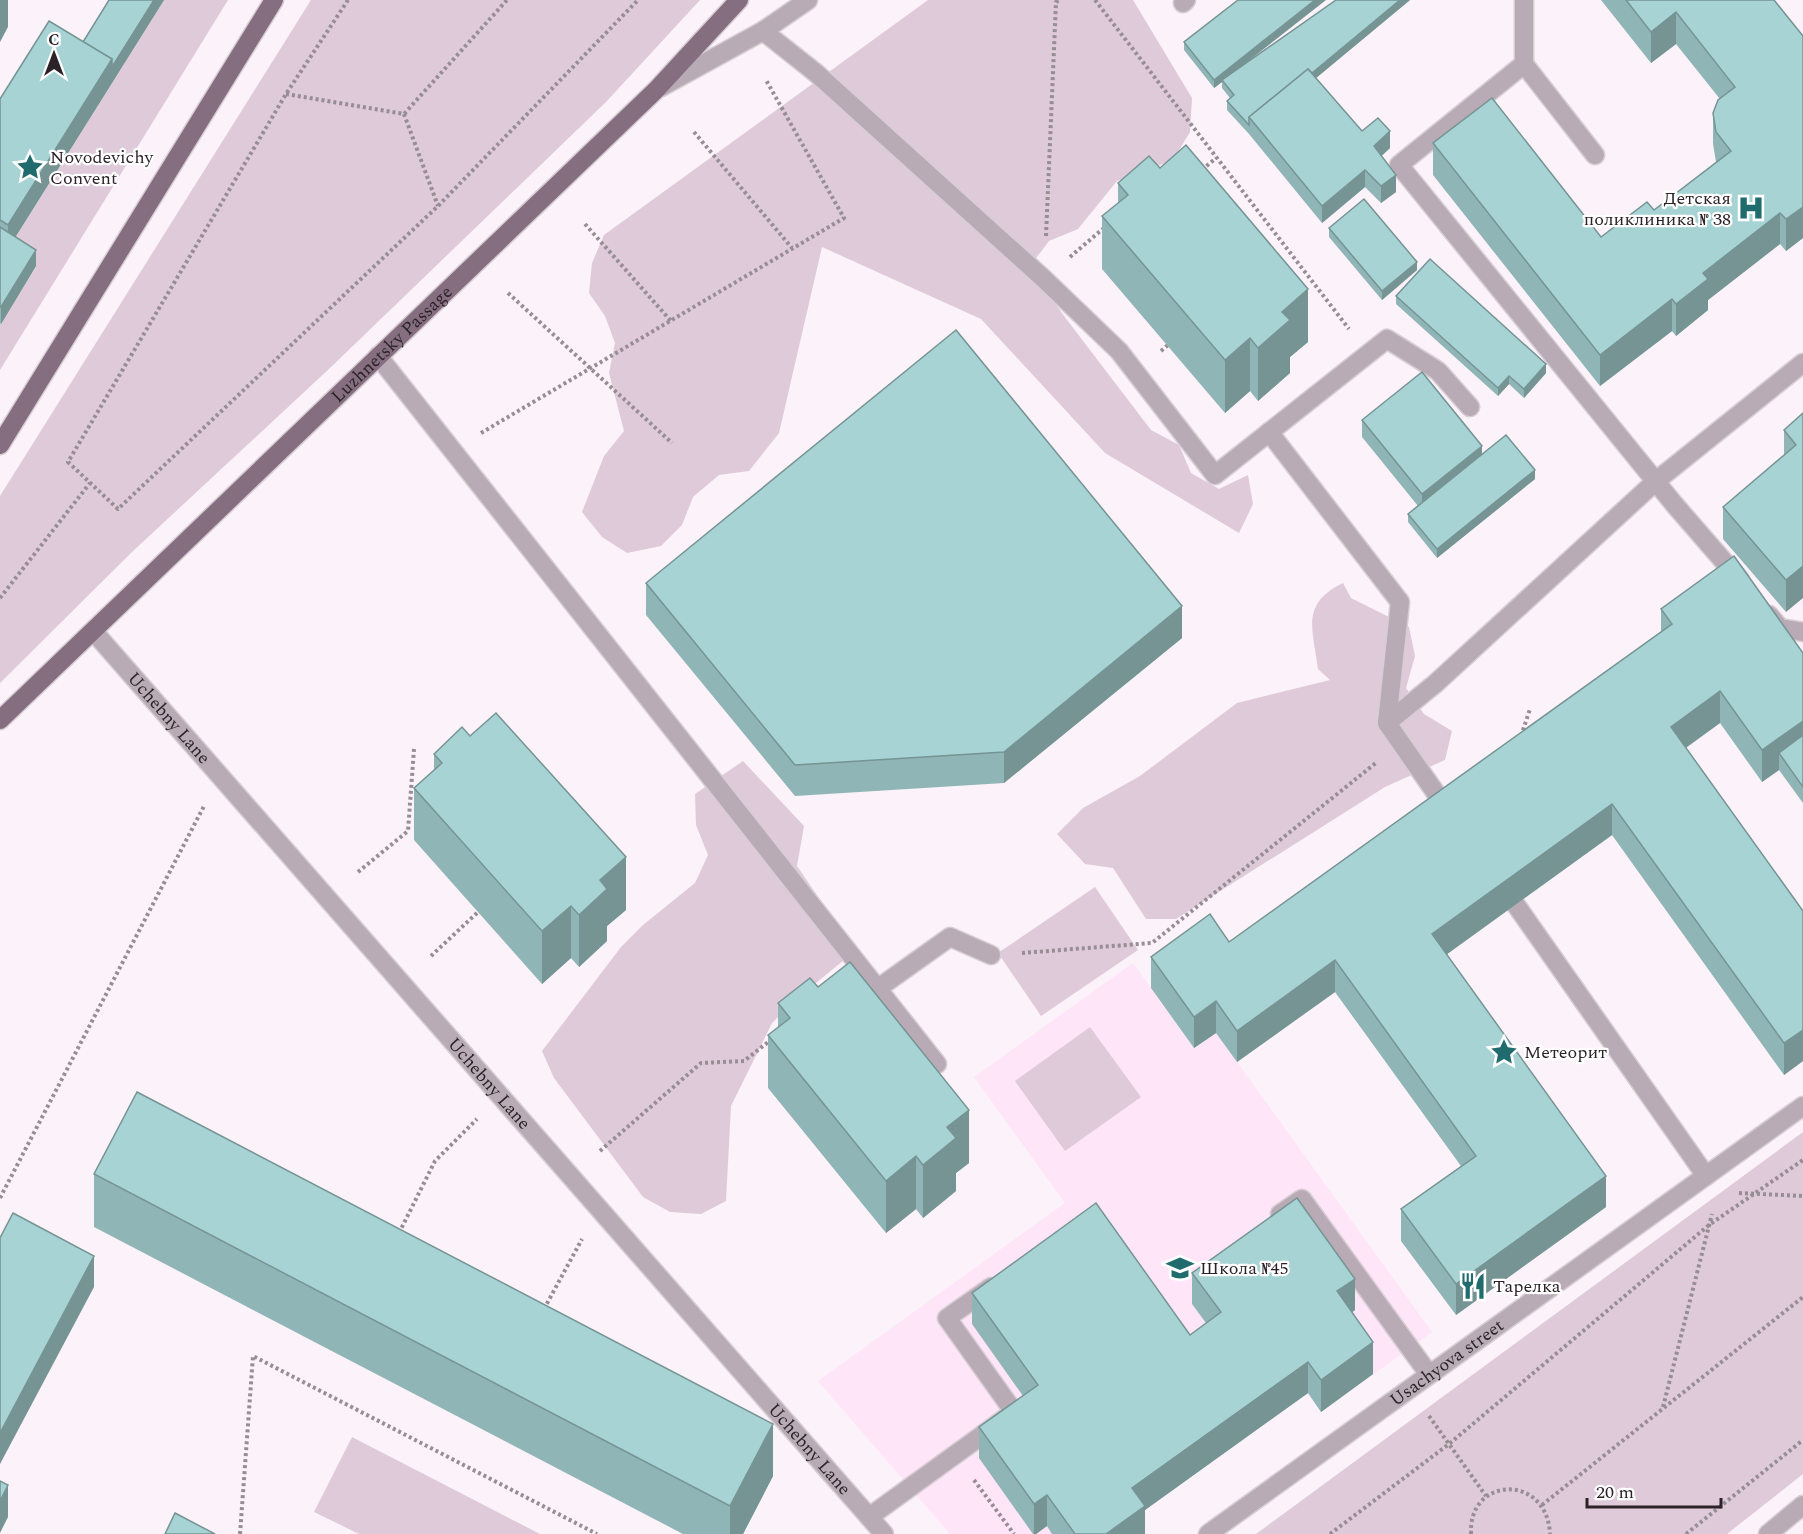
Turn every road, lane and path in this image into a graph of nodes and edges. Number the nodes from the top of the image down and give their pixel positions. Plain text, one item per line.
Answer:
1 (274, 0) edge
2 (348, 0) edge
3 (507, 0) edge
4 (638, 0) edge
5 (739, 0) edge
6 (808, 0) edge
7 (1059, 0) edge
8 (1095, 0) edge
9 (1524, 0) edge
10 (763, 31) junction
11 (1524, 64) junction
12 (766, 80) dead end
13 (656, 90) junction
14 (286, 94) junction
15 (404, 114) junction
16 (694, 132) dead end
17 (1595, 155) dead end
18 (1216, 158) junction
19 (1198, 172) edge
20 (438, 206) junction
21 (585, 224) dead end
22 (1106, 226) dead end
23 (1281, 240) junction
24 (1272, 248) edge
25 (793, 249) junction
26 (1044, 279) junction
27 (508, 293) dead end
28 (671, 321) junction
29 (1368, 354) junction
30 (378, 356) junction
31 (1803, 363) edge
32 (591, 369) junction
33 (1470, 407) dead end
34 (1269, 432) junction
35 (672, 443) dead end
36 (0, 445) edge
37 (452, 451) junction
38 (1656, 481) junction
39 (90, 483) junction
40 (0, 598) edge
41 (94, 632) junction
42 (1803, 632) edge
43 (1530, 708) dead end
44 (0, 720) edge
45 (1387, 723) junction
46 (1401, 743) junction
47 (1517, 747) edge
48 (414, 749) dead end
49 (207, 800) dead end
50 (1451, 814) edge
51 (358, 872) dead end
52 (1515, 905) edge
53 (478, 912) edge
54 (991, 955) joint
55 (431, 956) dead end
56 (877, 989) junction
57 (779, 1033) edge
58 (937, 1064) dead end
59 (1803, 1106) edge
60 (483, 1113) dead end
61 (600, 1151) dead end
62 (1803, 1160) edge
63 (1706, 1176) junction
64 (1735, 1193) dead end
65 (1754, 1194) junction
66 (1803, 1196) edge
67 (0, 1198) edge
68 (1714, 1203) dead end
69 (1709, 1225) junction
70 (1264, 1226) edge
71 (397, 1236) edge
72 (1004, 1277) edge
73 (1803, 1297) edge
74 (1428, 1374) junction
75 (1663, 1408) junction
76 (1425, 1411) dead end
77 (1803, 1440) edge
78 (1449, 1444) junction
79 (956, 1455) junction
80 (1486, 1496) junction
81 (1542, 1505) junction
82 (1803, 1505) edge
83 (869, 1517) junction
84 (240, 1534) edge
85 (597, 1534) edge
86 (884, 1534) edge
87 (1014, 1534) edge
88 (1208, 1534) edge
89 (1330, 1534) edge
90 (1471, 1534) edge
91 (1550, 1534) edge
92 (1686, 1534) edge
93 (1768, 1534) edge

1 - 36 main road
2 - 14 path
3 - 15 path
4 - 20 path
5 - 13 main road
6 - 10 street, Luzhnetsky Passage
7 - 26 path
8 - 18 path
9 - 11 street
10 - 13 street, Luzhnetsky Passage
10 - 26 street
11 - 17 street
11 - 38 street
12 - 25 path
13 - 30 main road, Luzhnetsky Passage
14 - 15 path
14 - 39 path
15 - 20 path
16 - 25 path
18 - 19 path
18 - 23 path
20 - 39 path
21 - 28 path
22 - 26 path
23 - 24 path
23 - 29 path
25 - 28 path
26 - 34 street
27 - 32 path
28 - 32 path
29 - 33 street
29 - 34 street
30 - 37 street
30 - 41 main road, Luzhnetsky Passage
31 - 38 street
32 - 35 path
32 - 37 path
34 - 45 street
37 - 56 street
38 - 42 street
38 - 45 street
39 - 40 path
41 - 44 main road, Luzhnetsky Passage
41 - 83 street, Uchebny Lane
43 - 47 path
45 - 46 street
46 - 50 street
46 - 54 path
48 - 51 path
49 - 67 path
52 - 63 street
53 - 55 path
54 - 56 street
56 - 58 street
57 - 61 path
59 - 63 street, Usachyova street
60 - 71 path
62 - 65 path
63 - 74 street, Usachyova street
64 - 65 path
65 - 66 path
65 - 69 path
68 - 69 path
69 - 75 path
69 - 78 path
70 - 74 street
72 - 79 street
73 - 75 path
74 - 88 street, Usachyova street
75 - 81 path
76 - 78 path
77 - 92 path
78 - 80 path
78 - 89 path
79 - 83 street
79 - 87 path
80 - 81 path
80 - 90 path
81 - 91 path
82 - 93 street
83 - 86 street, Uchebny Lane
84 - 85 path

